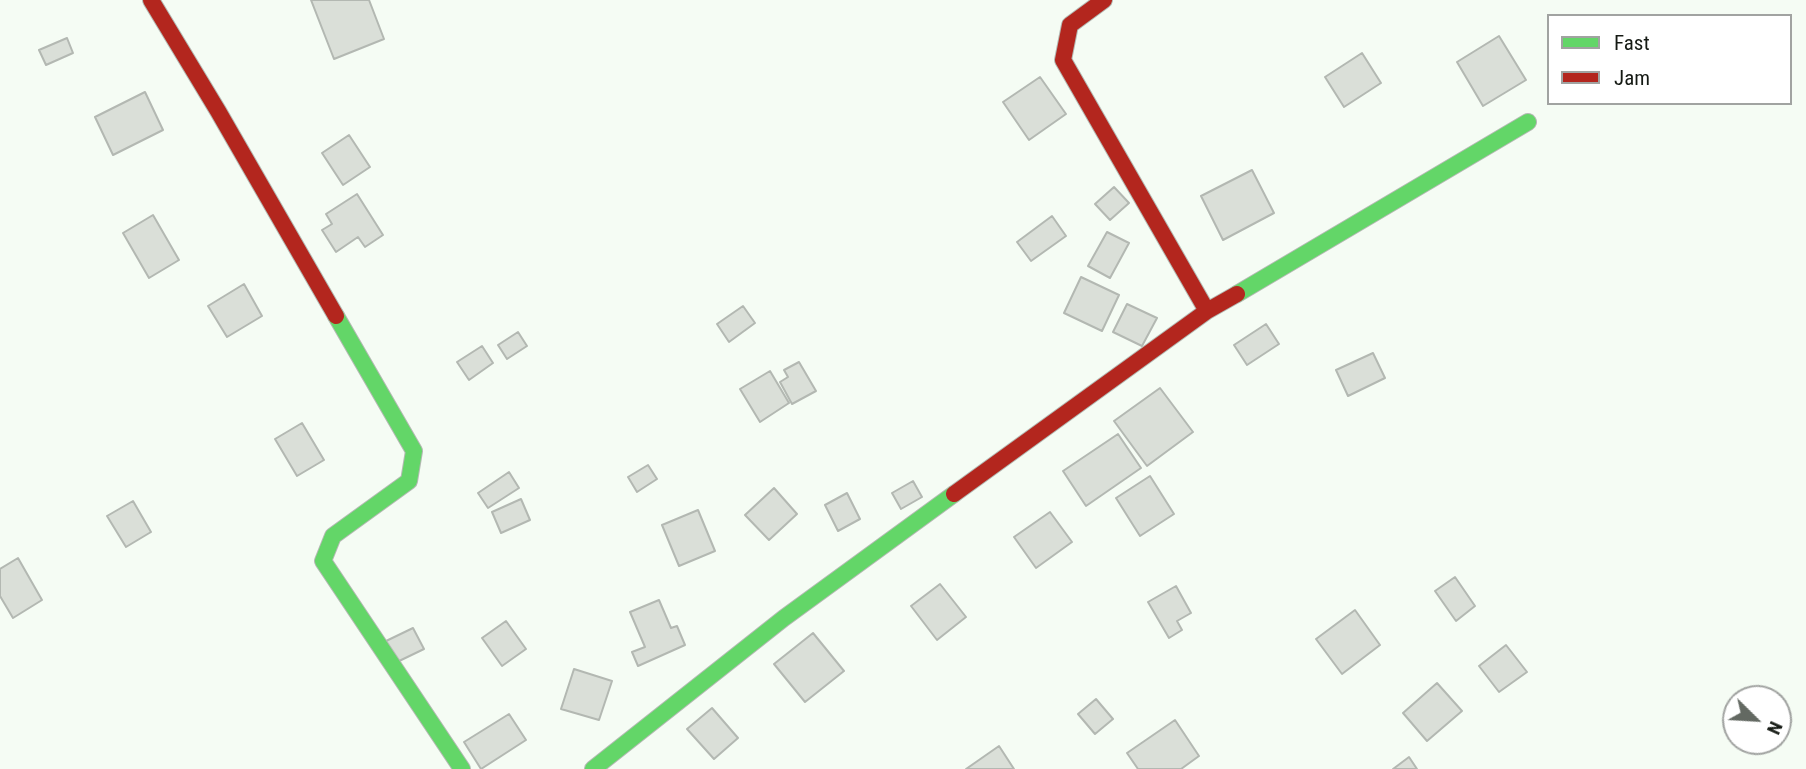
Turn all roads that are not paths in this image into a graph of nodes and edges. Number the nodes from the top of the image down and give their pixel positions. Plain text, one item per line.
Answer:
1 (151, 0) edge
2 (1104, 0) edge
3 (1528, 122) dead end
4 (1207, 311) junction
5 (462, 769) edge
6 (593, 769) edge

1 - 5 street
2 - 4 street
3 - 4 street
4 - 6 street

